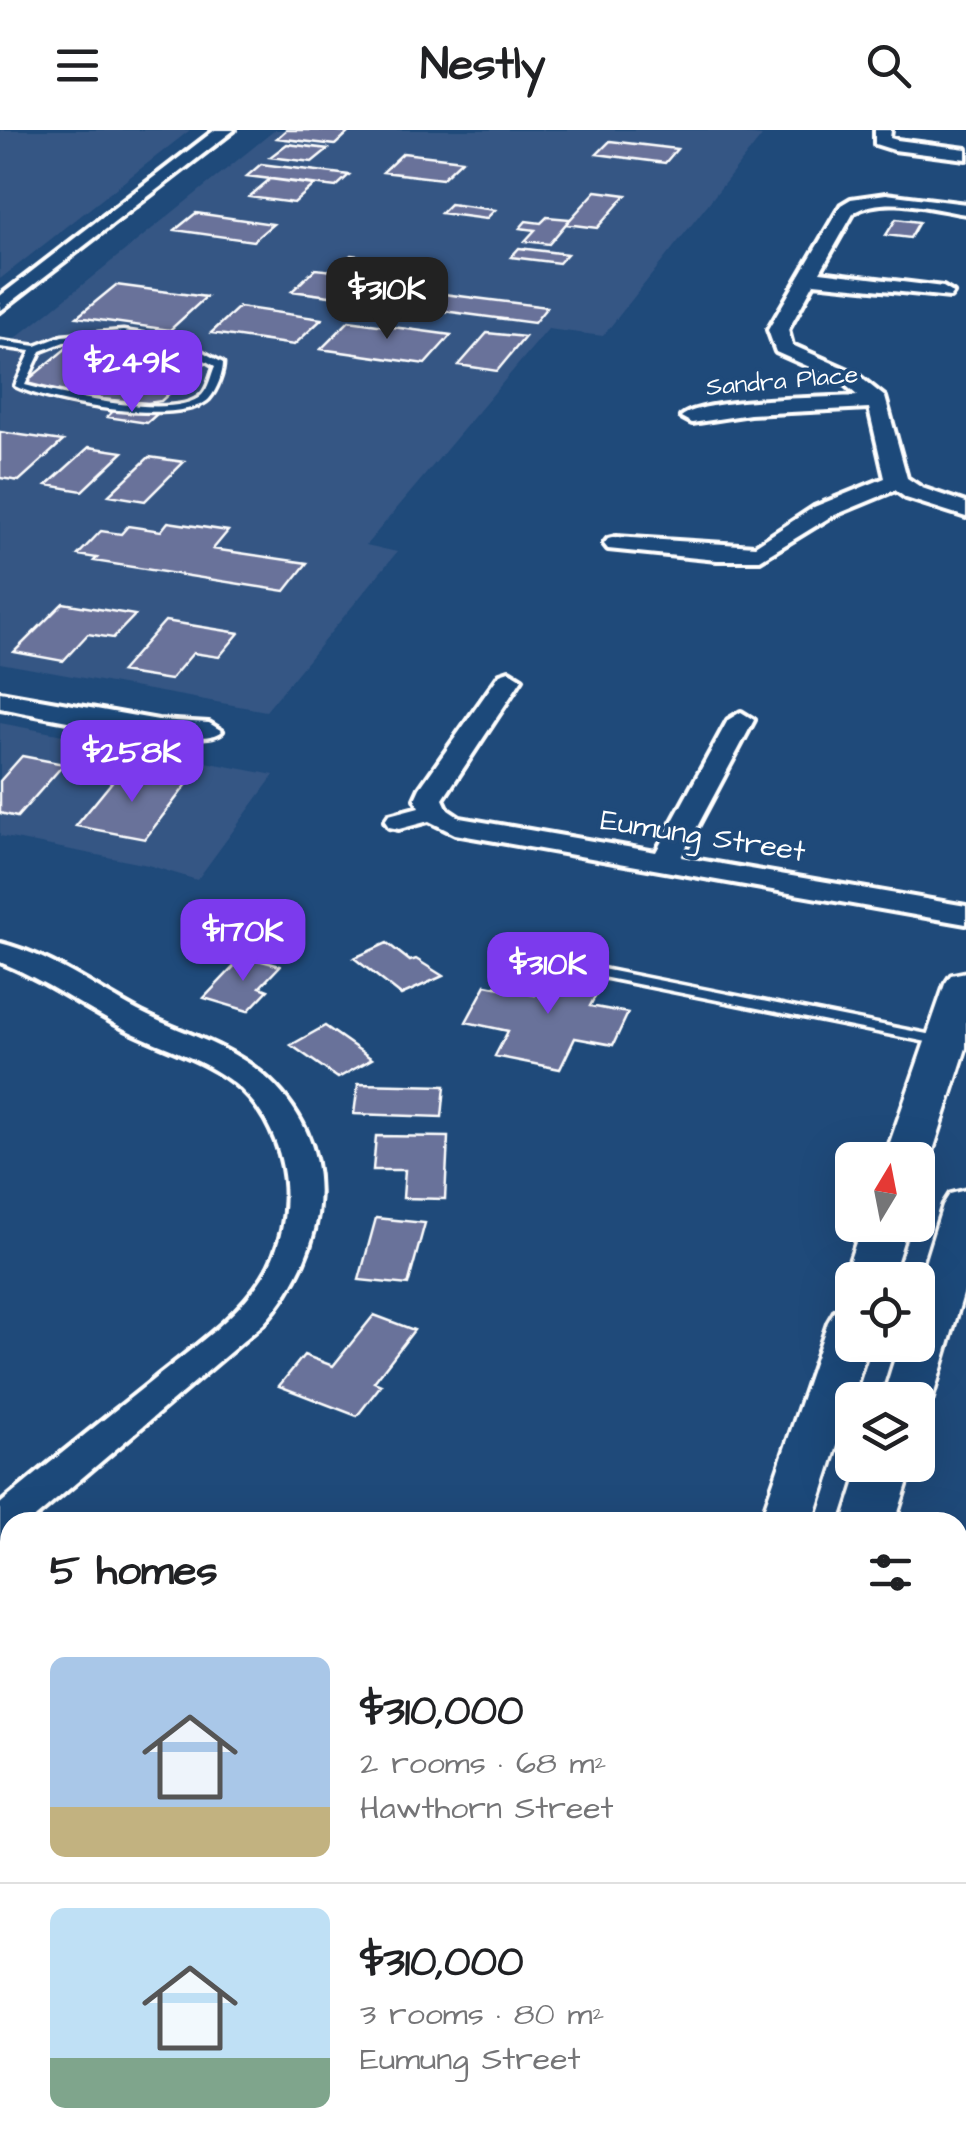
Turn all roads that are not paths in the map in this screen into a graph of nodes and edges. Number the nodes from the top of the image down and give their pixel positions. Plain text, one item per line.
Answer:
1 (226, 130) edge
2 (883, 130) edge
3 (966, 154) edge
4 (966, 209) edge
5 (810, 277) junction
6 (944, 292) dead end
7 (0, 306) edge
8 (0, 344) edge
9 (36, 349) junction
10 (878, 401) junction
11 (692, 417) dead end
12 (897, 481) junction
13 (966, 510) edge
14 (616, 544) dead end
15 (760, 552) junction
16 (785, 565) dead end
17 (508, 679) dead end
18 (0, 700) edge
19 (741, 720) dead end
20 (209, 731) dead end
21 (433, 812) junction
22 (399, 821) dead end
23 (665, 861) junction
24 (966, 915) edge
25 (0, 952) edge
26 (502, 953) dead end
27 (966, 984) edge
28 (946, 1042) junction
29 (913, 1142) edge
30 (966, 1206) edge
31 (839, 1362) edge
32 (913, 1382) edge
33 (882, 1482) edge
34 (17, 1512) edge
35 (789, 1512) edge
36 (872, 1512) edge

1 - 7 street
2 - 3 street
4 - 5 street
5 - 6 street
5 - 10 street
8 - 9 lane
9 - 9 lane
10 - 11 street, Sandra Place
10 - 12 street
12 - 13 street
12 - 15 street
14 - 15 street
15 - 16 street
17 - 21 street
18 - 20 street
19 - 23 street
21 - 22 street
21 - 23 street, Eumung Street
23 - 24 street, Eumung Street
25 - 34 street
26 - 28 lane
27 - 28 main road
28 - 29 main road
30 - 32 main road
31 - 35 main road
33 - 36 main road

